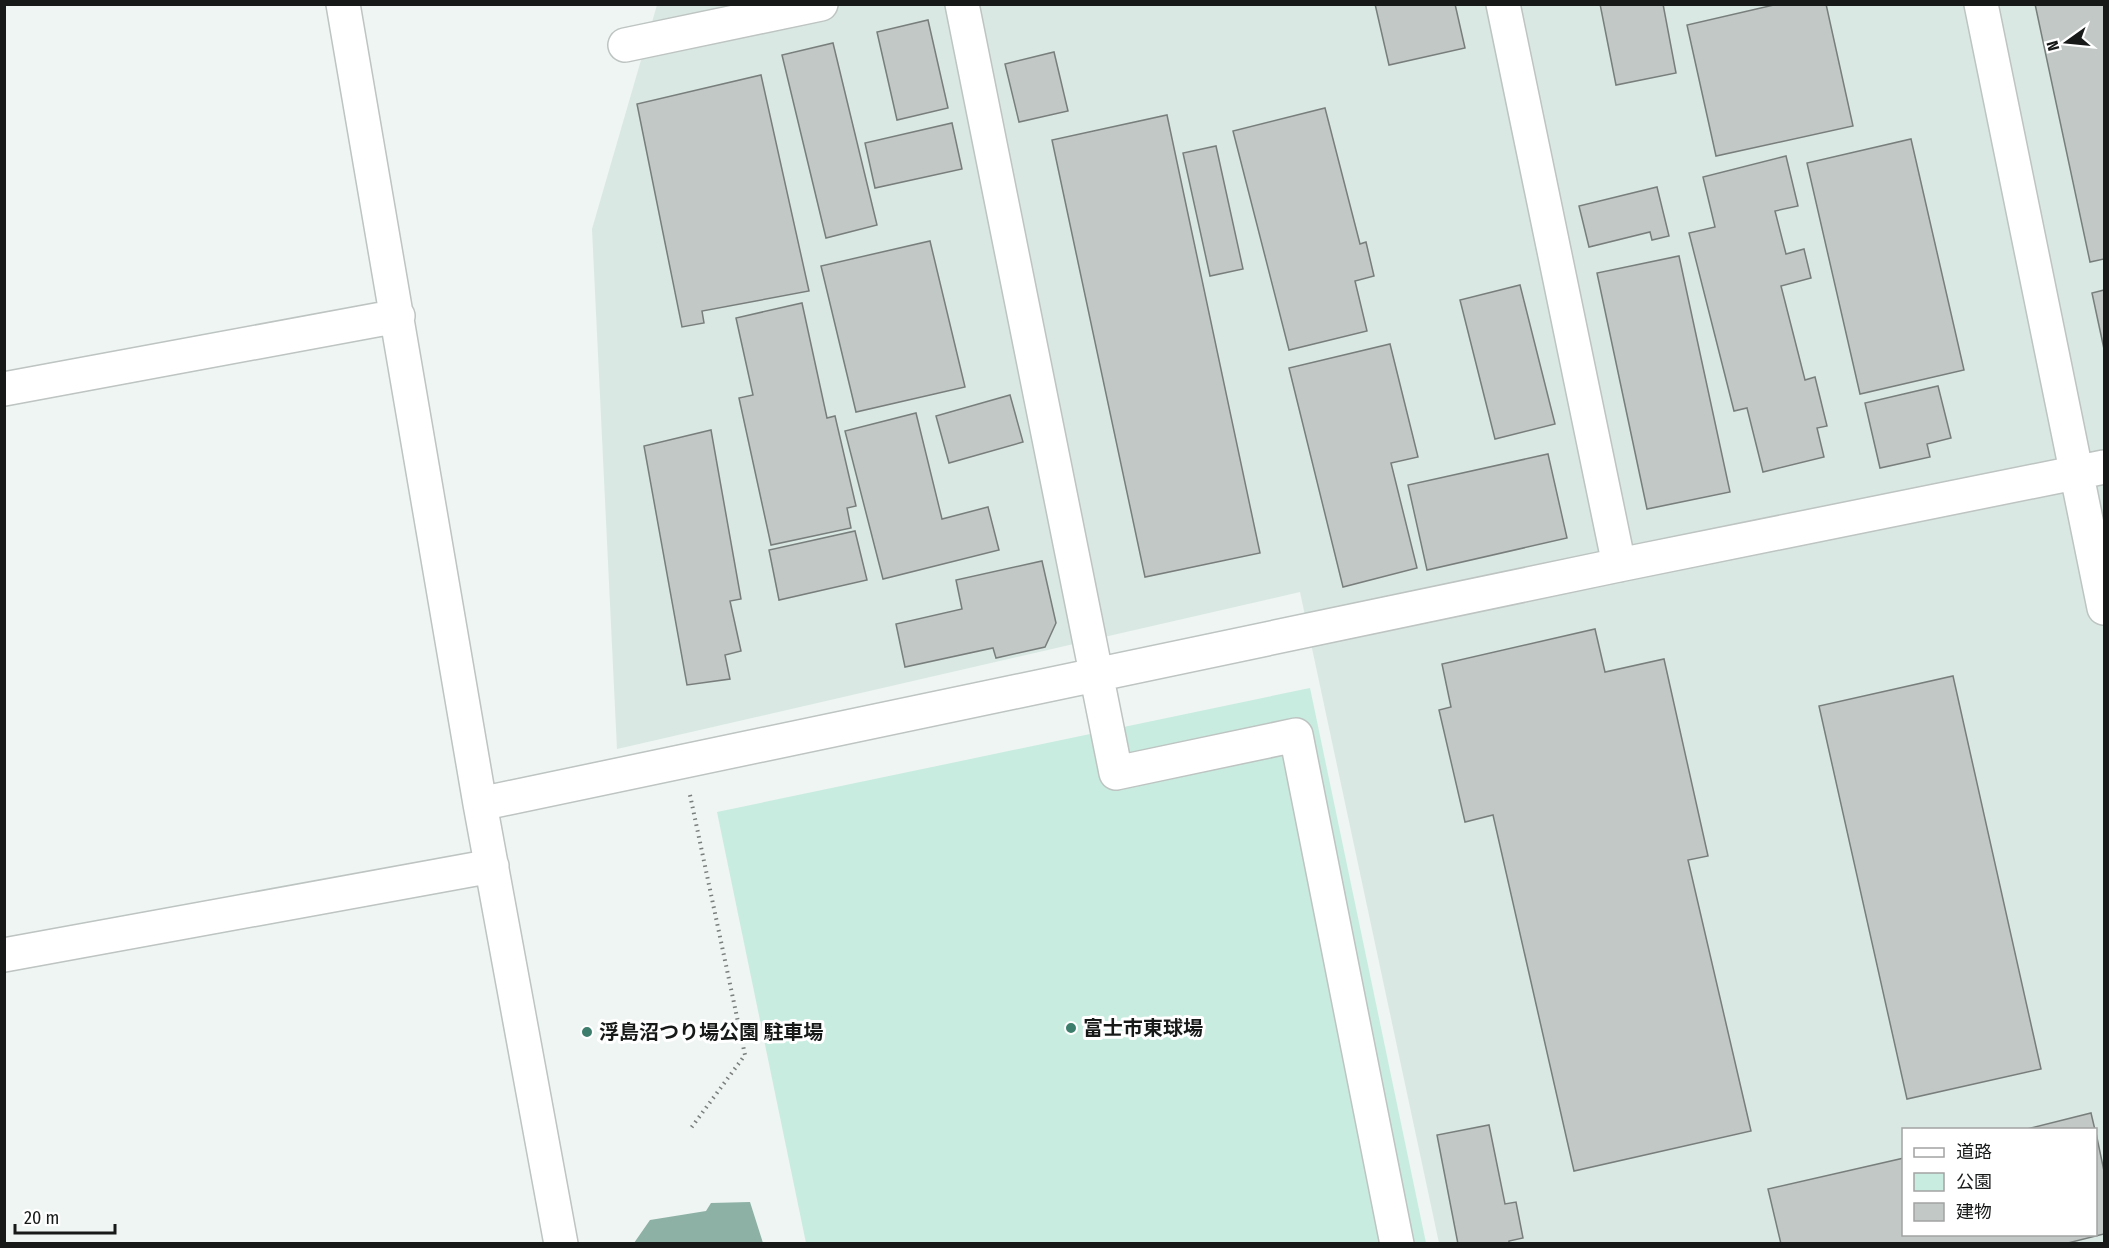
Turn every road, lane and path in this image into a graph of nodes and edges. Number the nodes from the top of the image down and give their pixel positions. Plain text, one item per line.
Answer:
1 (343, 4) edge
2 (821, 4) edge
3 (962, 4) edge
4 (1503, 4) edge
5 (1981, 4) edge
6 (626, 45) dead end
7 (398, 316) junction
8 (4, 389) edge
9 (2091, 470) edge
10 (1619, 566) junction
11 (2104, 608) edge
12 (1098, 675) junction
13 (684, 762) junction
14 (480, 804) junction
15 (492, 866) junction
16 (4, 955) edge
17 (691, 1128) dead end
18 (561, 1244) edge
19 (1397, 1244) edge

1 - 7 street
2 - 6 street
3 - 12 street
4 - 10 street
5 - 9 street
7 - 8 street
7 - 14 street
9 - 10 street
9 - 11 street
10 - 12 street
12 - 13 street
12 - 19 street
13 - 14 street
13 - 17 path
14 - 15 street
15 - 16 street
15 - 18 street

